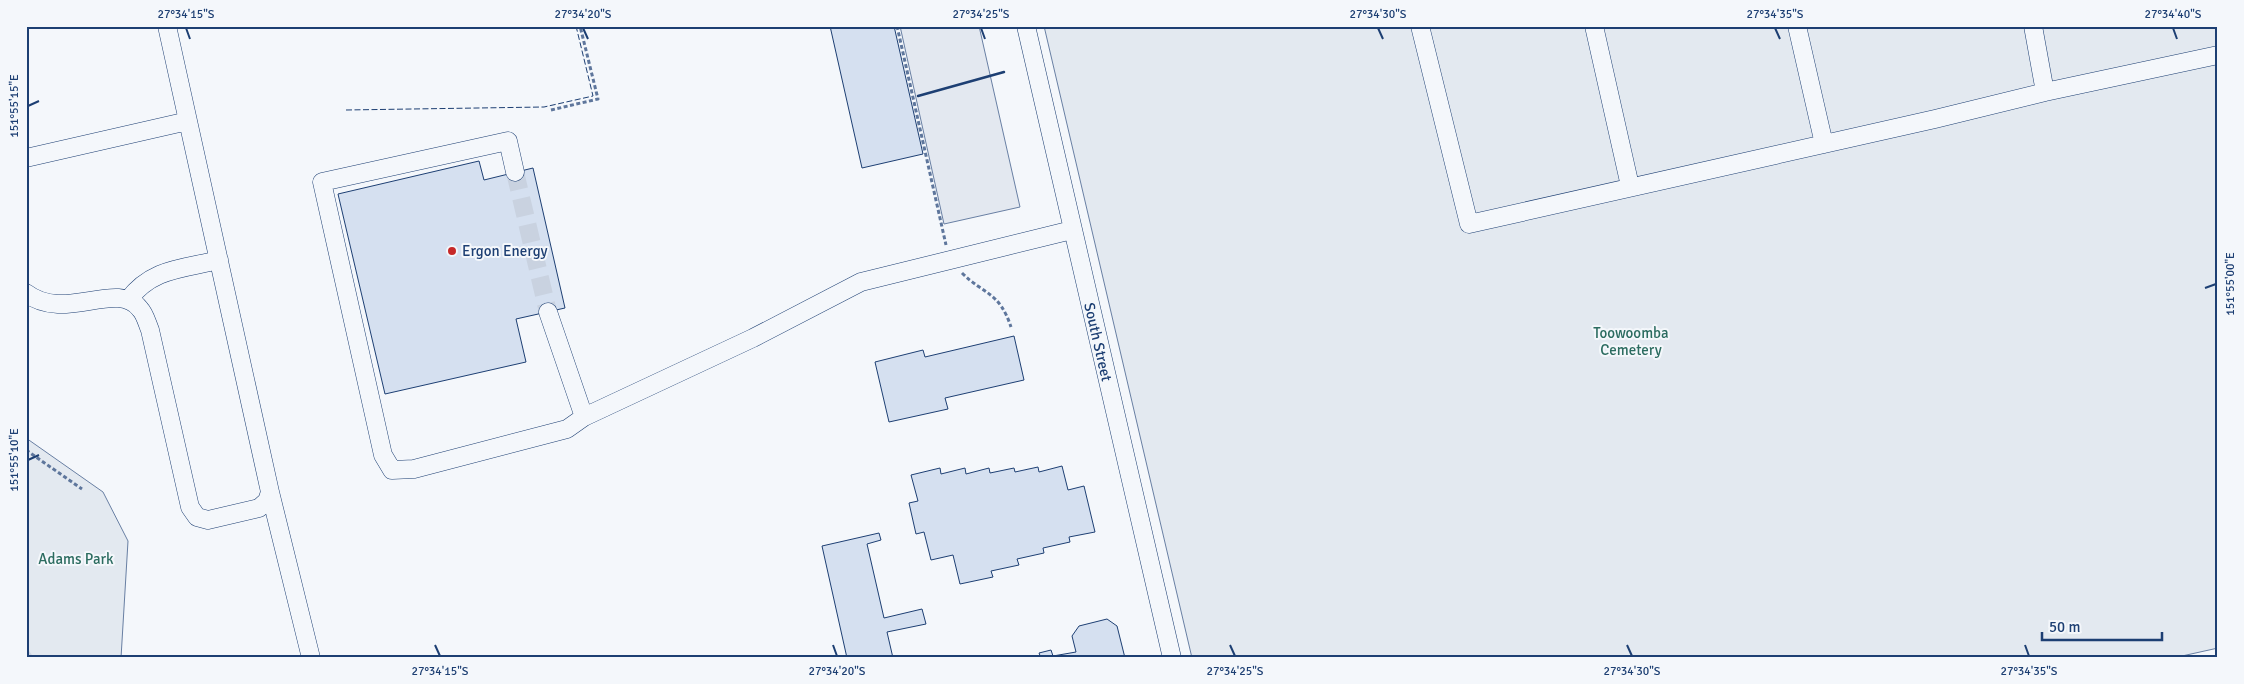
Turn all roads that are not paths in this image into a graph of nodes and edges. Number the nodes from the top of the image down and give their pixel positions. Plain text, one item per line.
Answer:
1 (167, 26) edge
2 (1026, 26) edge
3 (1420, 26) edge
4 (1594, 26) edge
5 (1797, 26) edge
6 (2033, 26) edge
7 (2218, 55) edge
8 (2044, 92) junction
9 (188, 121) junction
10 (1824, 144) junction
11 (26, 158) edge
12 (515, 172) tunnel mouth
13 (1630, 186) junction
14 (1072, 230) junction
15 (219, 260) junction
16 (26, 293) edge
17 (128, 300) junction
18 (548, 312) tunnel mouth
19 (584, 417) junction
20 (270, 492) junction
21 (311, 658) edge
22 (1172, 658) edge

1 - 9 street
2 - 14 street, South Street
3 - 13 street
4 - 13 street
5 - 10 street
6 - 8 street
7 - 8 street
8 - 10 street
9 - 11 street
9 - 15 street
10 - 13 street
12 - 19 street
14 - 19 street
14 - 22 street, South Street
15 - 17 street
15 - 20 street
16 - 17 street
17 - 20 street
18 - 19 street
20 - 21 street

